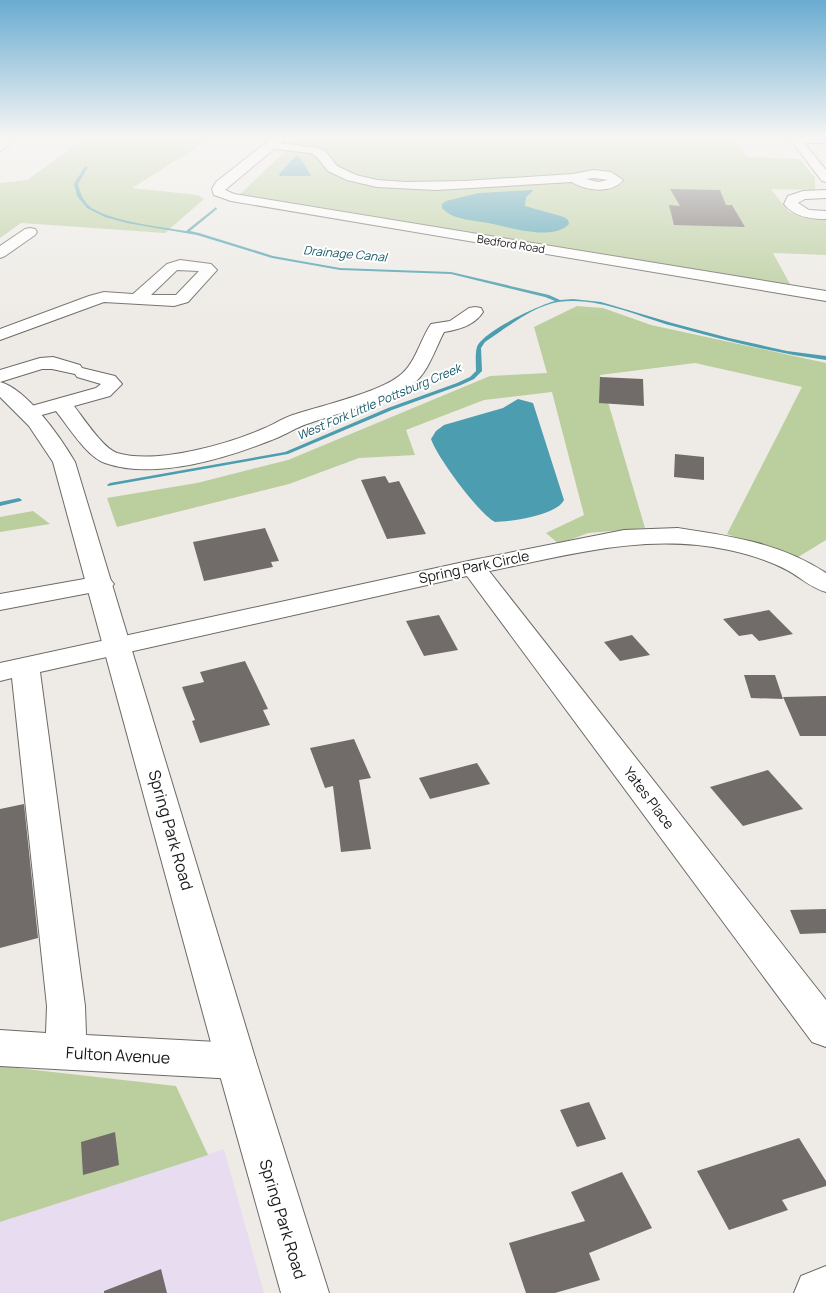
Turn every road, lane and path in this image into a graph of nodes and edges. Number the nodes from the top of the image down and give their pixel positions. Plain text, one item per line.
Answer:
1 (239, 198) edge
2 (795, 198) edge
3 (826, 215) edge
4 (30, 232) dead end
5 (0, 253) edge
6 (826, 296) edge
7 (138, 298) dead end
8 (475, 312) dead end
9 (0, 335) edge
10 (0, 376) edge
11 (0, 388) edge
12 (61, 404) junction
13 (28, 413) junction
14 (473, 566) junction
15 (101, 584) junction
16 (826, 584) edge
17 (5, 601) edge
18 (117, 644) junction
19 (13, 669) edge
20 (826, 1030) edge
21 (0, 1048) edge
22 (66, 1052) junction
23 (236, 1062) junction
24 (826, 1290) edge
25 (306, 1293) edge
26 (818, 1293) edge

1 - 6 street, Bedford Road
2 - 3 street
4 - 5 street
7 - 9 street
8 - 12 street
10 - 12 street
11 - 13 street, Spring Park Road
12 - 13 street
13 - 15 street, Spring Park Road
14 - 16 street, Spring Park Circle
14 - 18 street, Spring Park Circle
14 - 20 street, Yates Place
15 - 17 street
15 - 18 street, Spring Park Road
18 - 19 street, Spring Park Circle
18 - 23 street, Spring Park Road
19 - 22 street
21 - 22 street, Fulton Avenue
22 - 23 street, Fulton Avenue
23 - 25 street, Spring Park Road
24 - 26 street

